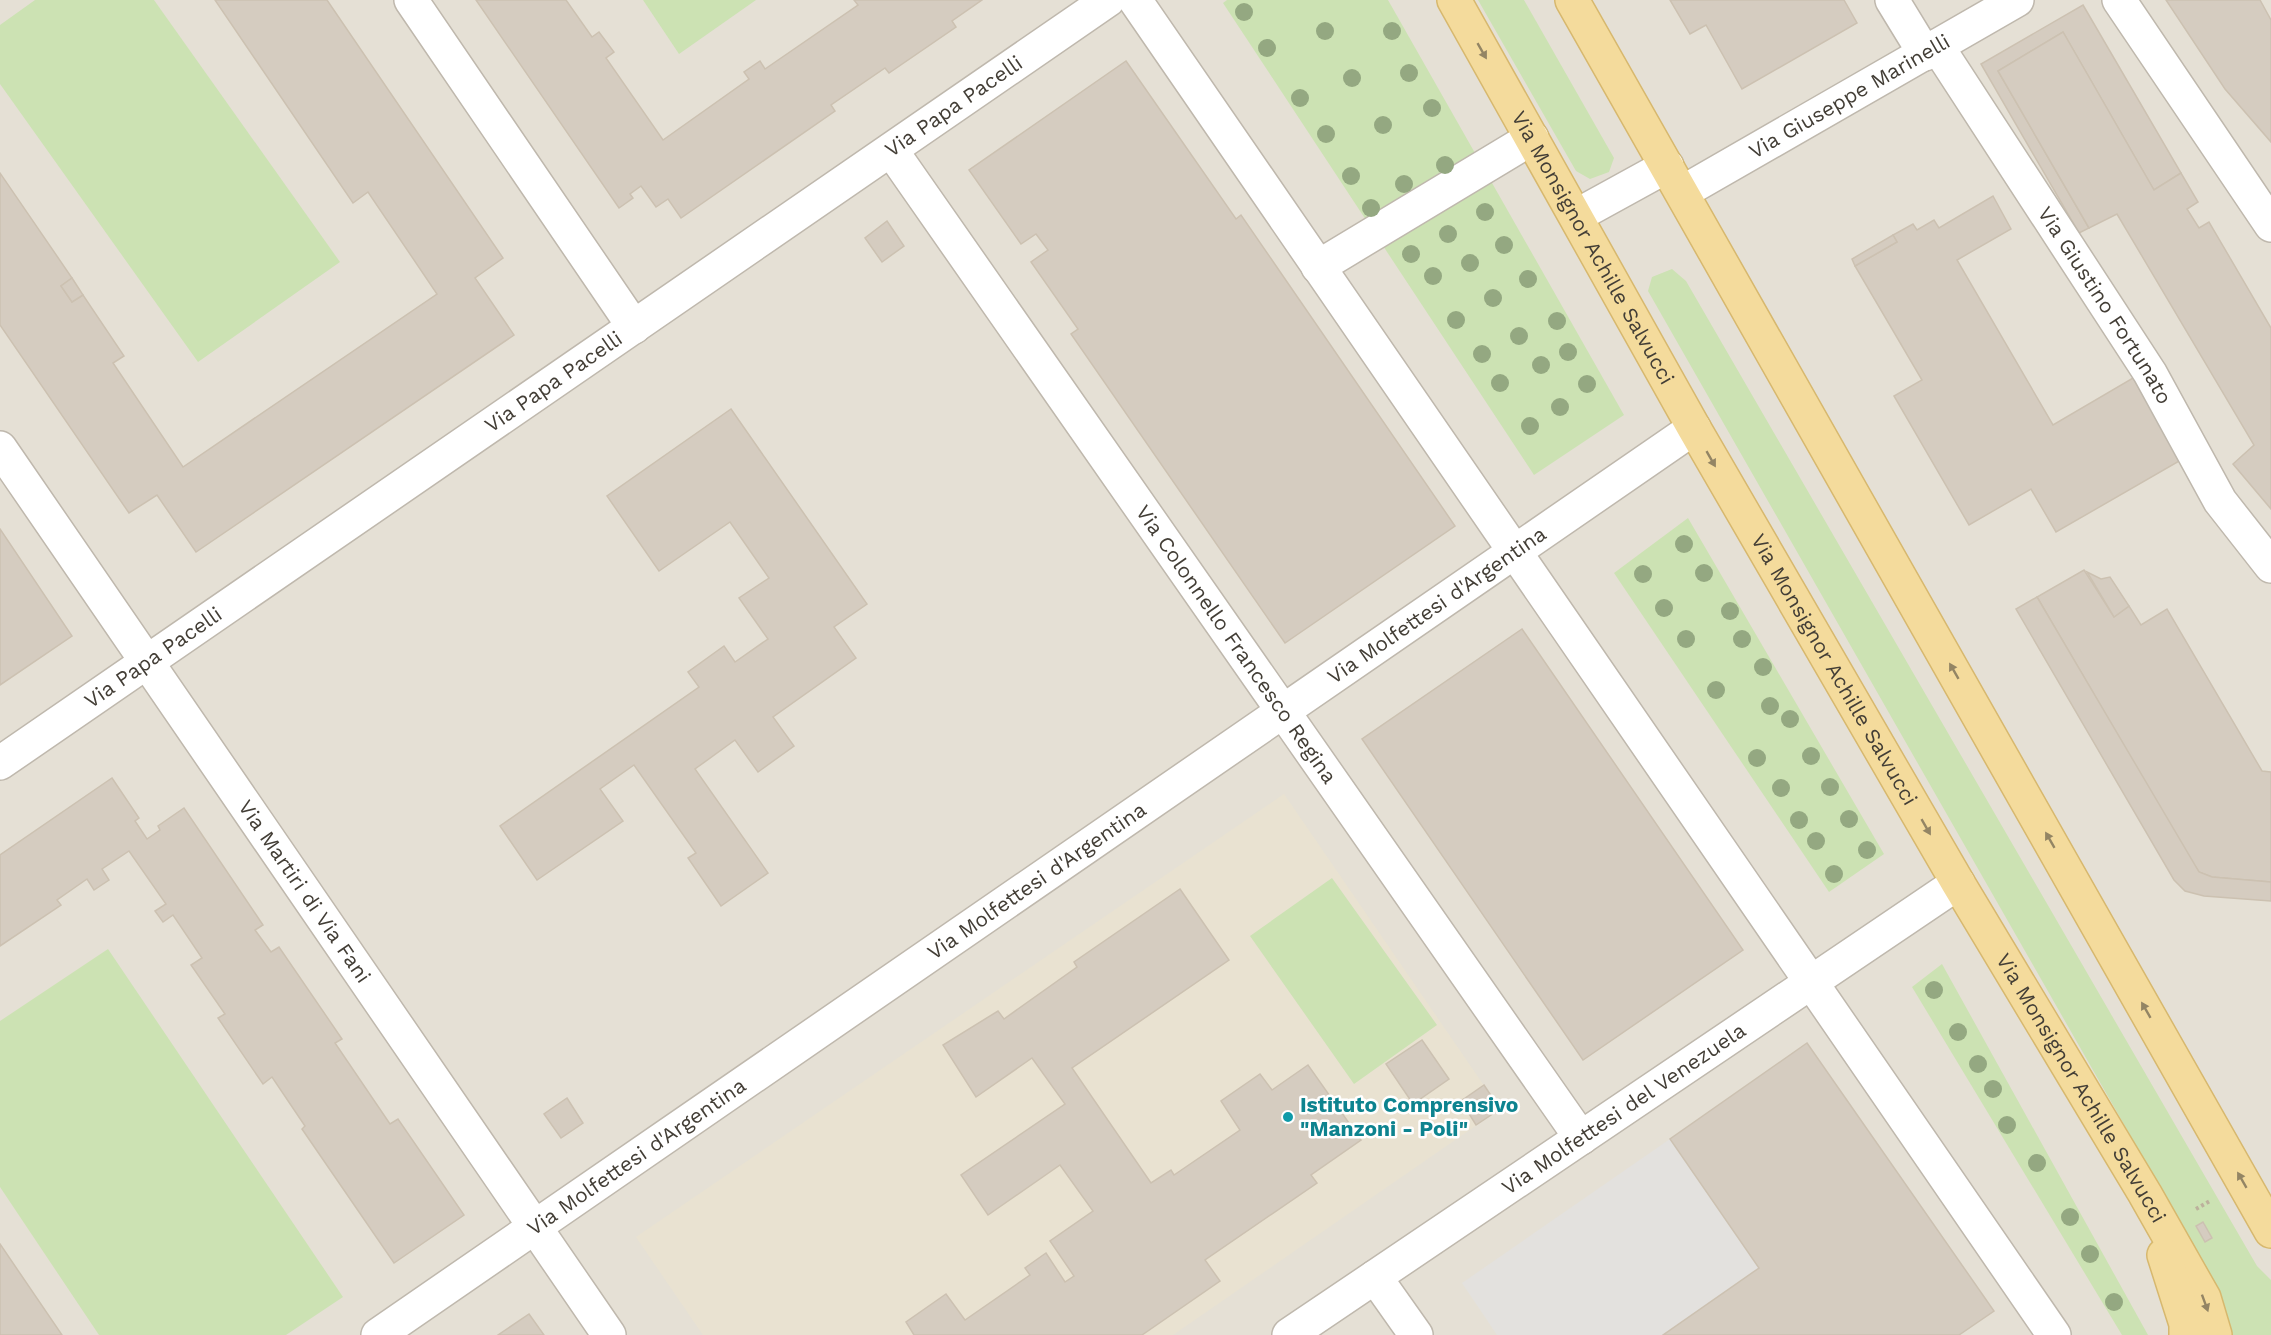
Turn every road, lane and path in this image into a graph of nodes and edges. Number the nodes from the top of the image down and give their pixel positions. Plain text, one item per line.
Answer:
1 (411, 0) edge
2 (1108, 0) edge
3 (1135, 0) edge
4 (1454, 0) edge
5 (1572, 0) edge
6 (1892, 0) edge
7 (2017, 0) edge
8 (2119, 0) edge
9 (1931, 50) junction
10 (1532, 138) junction
11 (891, 150) junction
12 (1675, 179) junction
13 (1576, 216) junction
14 (2271, 225) edge
15 (1318, 267) junction
16 (634, 327) junction
17 (1694, 428) junction
18 (0, 448) edge
19 (1514, 551) junction
20 (2271, 566) edge
21 (147, 662) junction
22 (1283, 711) junction
23 (0, 763) edge
24 (1958, 883) junction
25 (1811, 982) junction
26 (1581, 1138) junction
27 (2145, 1194) junction
28 (2219, 1196) dead end
29 (2191, 1211) dead end
30 (534, 1227) junction
31 (2271, 1231) edge
32 (1375, 1277) junction
33 (378, 1335) edge
34 (609, 1335) edge
35 (1289, 1335) edge
36 (1416, 1335) edge
37 (2054, 1335) edge
38 (2186, 1335) edge
39 (2215, 1335) edge

1 - 16 street
2 - 11 street, Via Papa Pacelli
3 - 15 street
4 -> 10 main road, Via Monsignor Achille Salvucci
5 - 12 main road
6 - 9 street, Via Giustino Fortunato
7 - 9 street, Via Giuseppe Marinelli
8 - 14 street
9 - 12 street, Via Giuseppe Marinelli
9 - 20 street, Via Giustino Fortunato
10 - 13 main road, Via Monsignor Achille Salvucci
10 - 15 street
11 - 16 street, Via Papa Pacelli
11 - 22 street, Via Colonnello Francesco Regina
12 - 13 street, Via Giuseppe Marinelli
31 -> 12 main road
13 - 17 main road, Via Monsignor Achille Salvucci
15 - 19 street
16 - 21 street, Via Papa Pacelli
17 - 19 street, Via Molfettesi d'Argentina
17 -> 24 main road, Via Monsignor Achille Salvucci
18 - 21 street, Via Martiri di Via Fani
19 - 22 street, Via Molfettesi d'Argentina
19 - 25 street
21 - 23 street, Via Papa Pacelli
21 - 30 street, Via Martiri di Via Fani
22 - 26 street, Via Colonnello Francesco Regina
22 - 30 street, Via Molfettesi d'Argentina
24 - 25 street, Via Molfettesi del Venezuela
24 - 27 main road, Via Monsignor Achille Salvucci
25 - 26 street, Via Molfettesi del Venezuela
25 - 37 street
26 - 32 street, Via Molfettesi del Venezuela
27 - 38 main road
27 -> 39 main road, Via Monsignor Achille Salvucci
28 - 29 path
30 - 33 street, Via Molfettesi d'Argentina
30 - 34 street, Via Martiri di Via Fani
32 - 35 street, Via Molfettesi del Venezuela
32 - 36 street

